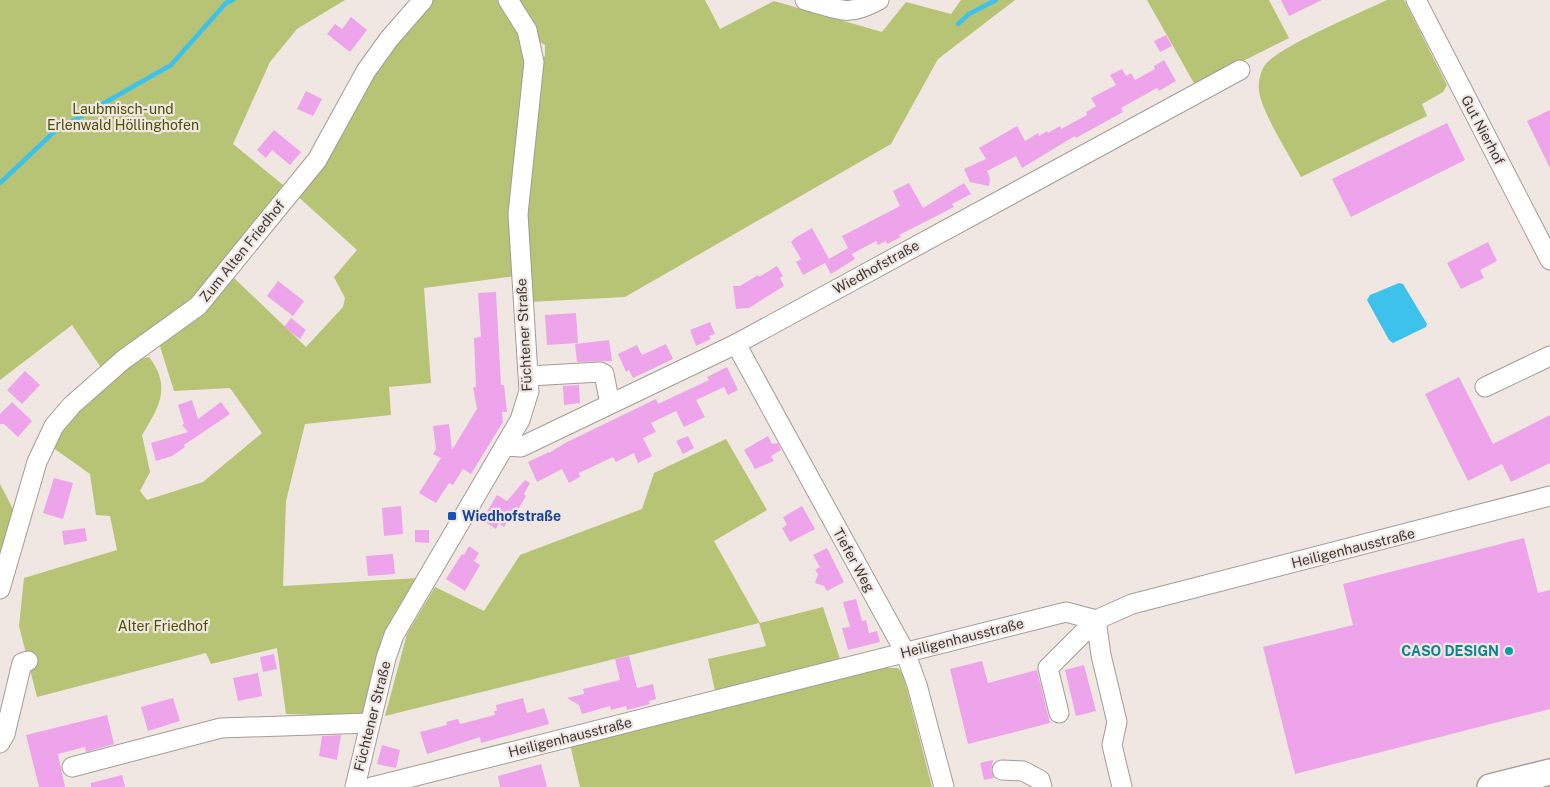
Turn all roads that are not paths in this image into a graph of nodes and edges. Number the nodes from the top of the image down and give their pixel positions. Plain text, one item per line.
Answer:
1 (423, 0) edge
2 (508, 0) edge
3 (805, 0) edge
4 (879, 0) edge
5 (1416, 0) edge
6 (1240, 70) dead end
7 (1550, 260) edge
8 (736, 344) junction
9 (1550, 356) edge
10 (529, 376) junction
11 (1485, 387) dead end
12 (610, 404) junction
13 (505, 446) junction
14 (1550, 496) edge
15 (0, 589) edge
16 (1096, 620) junction
17 (905, 652) junction
18 (28, 661) dead end
19 (1059, 713) dead end
20 (370, 723) junction
21 (2, 738) edge
22 (72, 768) dead end
23 (1002, 770) dead end
24 (1550, 772) edge
25 (355, 787) edge
26 (372, 787) edge
27 (944, 787) edge
28 (1042, 787) edge
29 (1122, 787) edge
30 (1490, 787) edge

1 - 15 street, Zum Alten Friedhof
2 - 10 street, Füchtener Straße
3 - 4 street
5 - 7 street, Gut Nierhof
6 - 8 street, Wiedhofstraße
8 - 12 street, Wiedhofstraße
8 - 17 street, Tiefer Weg
9 - 11 street
10 - 12 street
10 - 13 street, Füchtener Straße
12 - 13 street, Wiedhofstraße
13 - 20 street, Füchtener Straße
14 - 16 street, Heiligenhausstraße
16 - 17 street, Heiligenhausstraße
16 - 19 street
16 - 29 street
17 - 26 street, Heiligenhausstraße
17 - 27 street, Tiefer Weg
18 - 21 street
20 - 22 street
20 - 25 street, Füchtener Straße
23 - 28 street
24 - 30 main road

